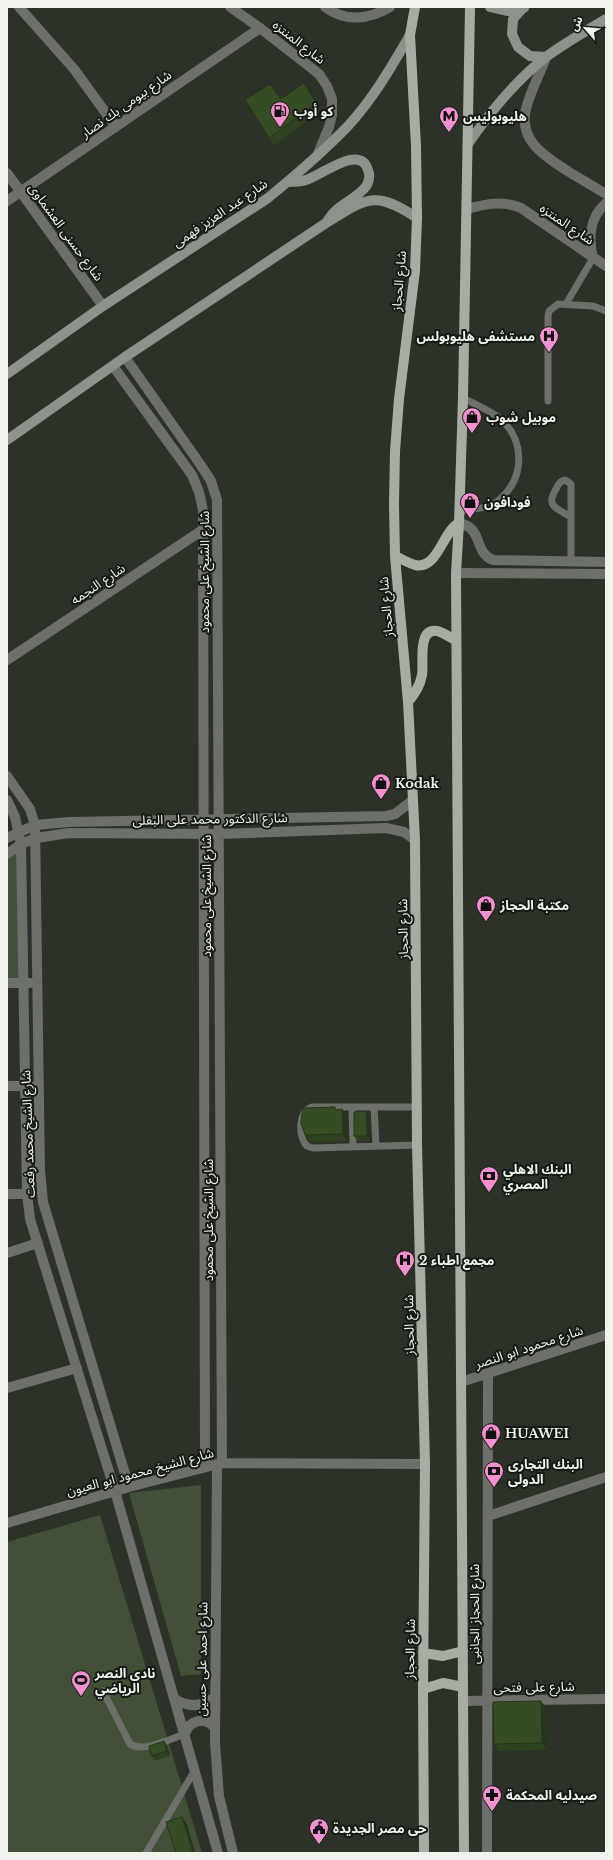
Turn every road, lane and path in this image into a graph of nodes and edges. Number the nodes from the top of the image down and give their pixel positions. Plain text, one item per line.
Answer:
1 (20, 7) edge
2 (230, 7) edge
3 (325, 7) edge
4 (390, 7) edge
5 (415, 7) edge
6 (470, 7) edge
7 (490, 7) edge
8 (524, 8) edge
9 (606, 19) edge
10 (260, 28) junction
11 (410, 35) junction
12 (546, 57) junction
13 (116, 127) junction
14 (468, 144) junction
15 (317, 157) junction
16 (7, 174) edge
17 (288, 182) junction
18 (20, 192) junction
19 (606, 194) edge
20 (7, 201) edge
21 (606, 203) edge
22 (467, 209) junction
23 (417, 218) junction
24 (326, 223) junction
25 (593, 258) junction
26 (606, 266) edge
27 (566, 304) junction
28 (103, 306) junction
29 (606, 311) edge
30 (125, 357) junction
31 (113, 366) junction
32 (7, 374) edge
33 (463, 398) junction
34 (548, 401) dead end
35 (7, 440) edge
36 (460, 511) junction
37 (571, 517) junction
38 (459, 523) junction
39 (204, 529) junction
40 (395, 556) junction
41 (571, 561) junction
42 (606, 562) edge
43 (456, 573) junction
44 (606, 574) edge
45 (456, 640) junction
46 (7, 660) edge
47 (408, 702) junction
48 (7, 776) edge
49 (7, 800) edge
50 (413, 800) junction
51 (204, 820) junction
52 (218, 820) junction
53 (35, 825) junction
54 (19, 831) junction
55 (204, 834) junction
56 (218, 834) junction
57 (7, 838) edge
58 (36, 838) junction
59 (415, 840) junction
60 (21, 844) junction
61 (7, 854) edge
62 (7, 983) edge
63 (38, 983) junction
64 (23, 984) junction
65 (7, 1086) edge
66 (25, 1086) junction
67 (39, 1086) junction
68 (352, 1107) junction
69 (374, 1107) junction
70 (418, 1107) junction
71 (417, 1145) junction
72 (376, 1146) junction
73 (353, 1147) junction
74 (7, 1194) edge
75 (26, 1194) junction
76 (38, 1243) junction
77 (7, 1253) edge
78 (606, 1336) edge
79 (77, 1368) junction
80 (488, 1375) junction
81 (461, 1382) junction
82 (7, 1388) edge
83 (220, 1464) junction
84 (425, 1464) junction
85 (205, 1467) junction
86 (606, 1477) edge
87 (129, 1487) junction
88 (115, 1491) junction
89 (488, 1516) junction
90 (7, 1523) edge
91 (463, 1651) junction
92 (423, 1653) junction
93 (463, 1687) junction
94 (423, 1689) junction
95 (103, 1691) dead end
96 (215, 1697) junction
97 (175, 1699) junction
98 (606, 1699) edge
99 (487, 1700) junction
100 (463, 1701) junction
101 (215, 1728) junction
102 (185, 1734) junction
103 (195, 1770) junction
104 (146, 1853) edge
105 (218, 1853) edge
106 (233, 1853) edge
107 (424, 1853) edge
108 (464, 1853) edge
109 (487, 1853) edge

1 - 13 street
2 - 10 street, شارع المنتزه
3 - 4 street
5 - 11 main road, شارع الحجاز
6 - 14 main road
7 - 8 main road
8 - 12 main road
9 - 12 main road
10 - 13 street, شارع بيومى بك نصار
10 - 15 street, شارع المنتزه
11 - 15 main road, شارع عبد العزيز فهمى
11 - 23 main road, شارع الحجاز
12 - 14 main road
12 - 19 street
13 - 18 street, شارع بيومى بك نصار
14 - 22 main road
15 - 17 main road, شارع عبد العزيز فهمى
16 - 18 street, شارع حسنى العشماوى
17 - 24 main road
17 - 28 main road, شارع عبد العزيز فهمى
18 - 20 street, شارع بيومى بك نصار
18 - 28 street, شارع حسنى العشماوى
21 - 25 street
22 - 25 street, شارع المنتزه
22 - 33 main road
23 - 24 main road
23 - 40 main road, شارع الحجاز
24 - 30 main road
25 - 26 street, شارع المنتزه
25 - 27 lane
27 - 29 lane
27 - 34 lane
28 - 32 main road, شارع عبد العزيز فهمى
30 - 31 main road
30 - 52 street, شارع الشيخ على محمود
31 - 35 main road
31 - 39 street, شارع الشيخ على محمود
33 - 36 main road
33 - 36 lane
36 - 38 main road
37 - 37 lane
37 - 41 lane
38 - 40 main road
38 - 41 street
38 - 43 main road
39 - 46 street, شارع النجمه
39 - 51 street, شارع الشيخ على محمود
40 - 47 main road, شارع الحجاز
41 - 42 street
43 - 44 street
43 - 45 main road
45 - 47 main road
45 - 81 main road
47 - 50 main road, شارع الحجاز
48 - 53 street, شارع الشيخ محمد رفعت
49 - 54 street, شارع الشيخ محمد رفعت
50 - 52 street, شارع الدكتور محمد على البقلى
50 - 59 main road, شارع الحجاز
51 - 52 street, شارع الدكتور محمد على البقلى
51 - 53 street, شارع الدكتور محمد على البقلى
51 - 55 street, شارع الشيخ على محمود
52 - 56 street, شارع الشيخ على محمود
53 - 54 street, شارع الدكتور محمد على البقلى
53 - 58 street, شارع الشيخ محمد رفعت
54 - 57 street, شارع الدكتور محمد على البقلى
54 - 60 street, شارع الشيخ محمد رفعت
55 - 56 street, شارع الدكتور محمد على البقلى
55 - 58 street, شارع الدكتور محمد على البقلى
55 - 85 street, شارع الشيخ على محمود
56 - 59 street, شارع الدكتور محمد على البقلى
56 - 83 street, شارع الشيخ على محمود
58 - 60 street, شارع الدكتور محمد على البقلى
58 - 63 street, شارع الشيخ محمد رفعت
59 - 70 main road, شارع الحجاز
60 - 61 street, شارع الدكتور محمد على البقلى
60 - 64 street, شارع الشيخ محمد رفعت
62 - 64 street
63 - 64 street
63 - 67 street, شارع الشيخ محمد رفعت
64 - 66 street, شارع الشيخ محمد رفعت
65 - 66 street
66 - 67 street
66 - 75 street, شارع الشيخ محمد رفعت
67 - 87 street, شارع الشيخ محمد رفعت
68 - 69 lane
68 - 73 lane
68 - 73 lane
69 - 70 lane
69 - 72 lane
70 - 71 main road, شارع الحجاز
71 - 72 lane
71 - 84 main road, شارع الحجاز
72 - 73 lane
74 - 75 street
75 - 76 street, شارع الشيخ محمد رفعت
76 - 77 street
76 - 79 street, شارع الشيخ محمد رفعت
78 - 80 street, شارع محمود ابو النصر
79 - 82 street
79 - 88 street, شارع الشيخ محمد رفعت
80 - 81 street, شارع محمود ابو النصر
80 - 89 street, شارع الحجاز الجانبى
81 - 91 main road
83 - 84 street, شارع الشيخ محمود ابو العيون
83 - 85 street, شارع الشيخ محمود ابو العيون
83 - 96 street, شارع احمد على حسين
84 - 92 main road, شارع الحجاز
85 - 87 street, شارع الشيخ محمود ابو العيون
86 - 89 street
87 - 88 street, شارع الشيخ محمود ابو العيون
88 - 90 street, شارع الشيخ محمود ابو العيون
88 - 97 street, شارع احمد على حسين
89 - 99 street, شارع الحجاز الجانبى
91 - 92 main road
91 - 93 main road
92 - 94 main road, شارع الحجاز
93 - 94 main road
93 - 100 main road
94 - 107 main road, شارع الحجاز
95 - 102 lane
96 - 97 street
96 - 101 street, شارع احمد على حسين
97 - 102 street, شارع احمد على حسين
98 - 99 street, شارع على فتحى
99 - 100 street, شارع على فتحى
99 - 109 street, شارع الحجاز الجانبى
100 - 108 main road
101 - 102 street
101 - 106 street, شارع احمد على حسين
102 - 103 street, شارع احمد على حسين
103 - 104 lane
103 - 105 street, شارع احمد على حسين

